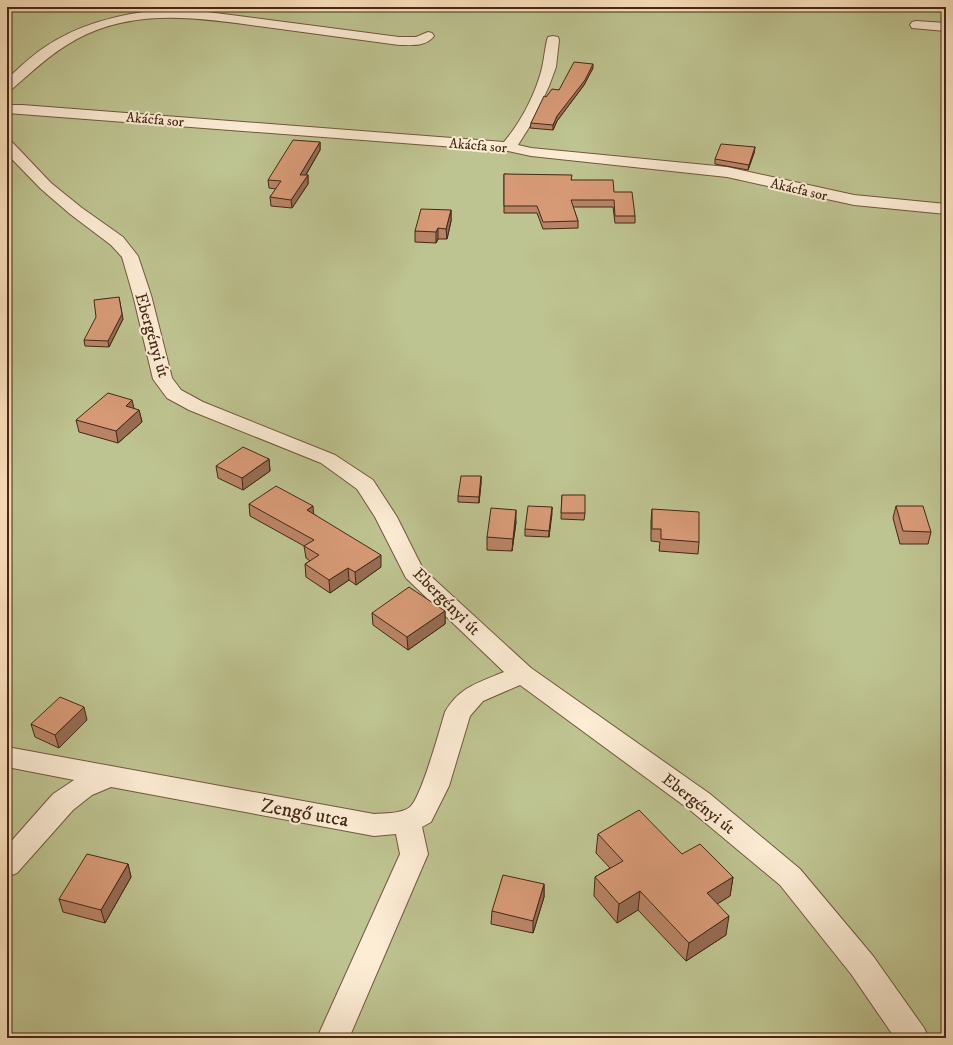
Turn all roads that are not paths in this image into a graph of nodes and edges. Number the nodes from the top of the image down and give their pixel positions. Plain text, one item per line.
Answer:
1 (916, 25) dead end
2 (946, 27) edge
3 (428, 36) dead end
4 (553, 40) dead end
5 (7, 86) edge
6 (7, 109) edge
7 (7, 145) edge
8 (508, 147) junction
9 (946, 209) edge
10 (522, 674) junction
11 (7, 757) edge
12 (108, 776) junction
13 (408, 822) junction
14 (7, 865) edge
15 (333, 1038) edge
16 (913, 1038) edge

1 - 2 street
3 - 5 street
4 - 8 street
6 - 8 street, Akácfa sor
7 - 10 street, Ebergényi út
8 - 9 street, Akácfa sor
10 - 13 street
10 - 16 street, Ebergényi út
11 - 12 street, Zengő utca
12 - 13 street, Zengő utca
12 - 14 street
13 - 15 street

